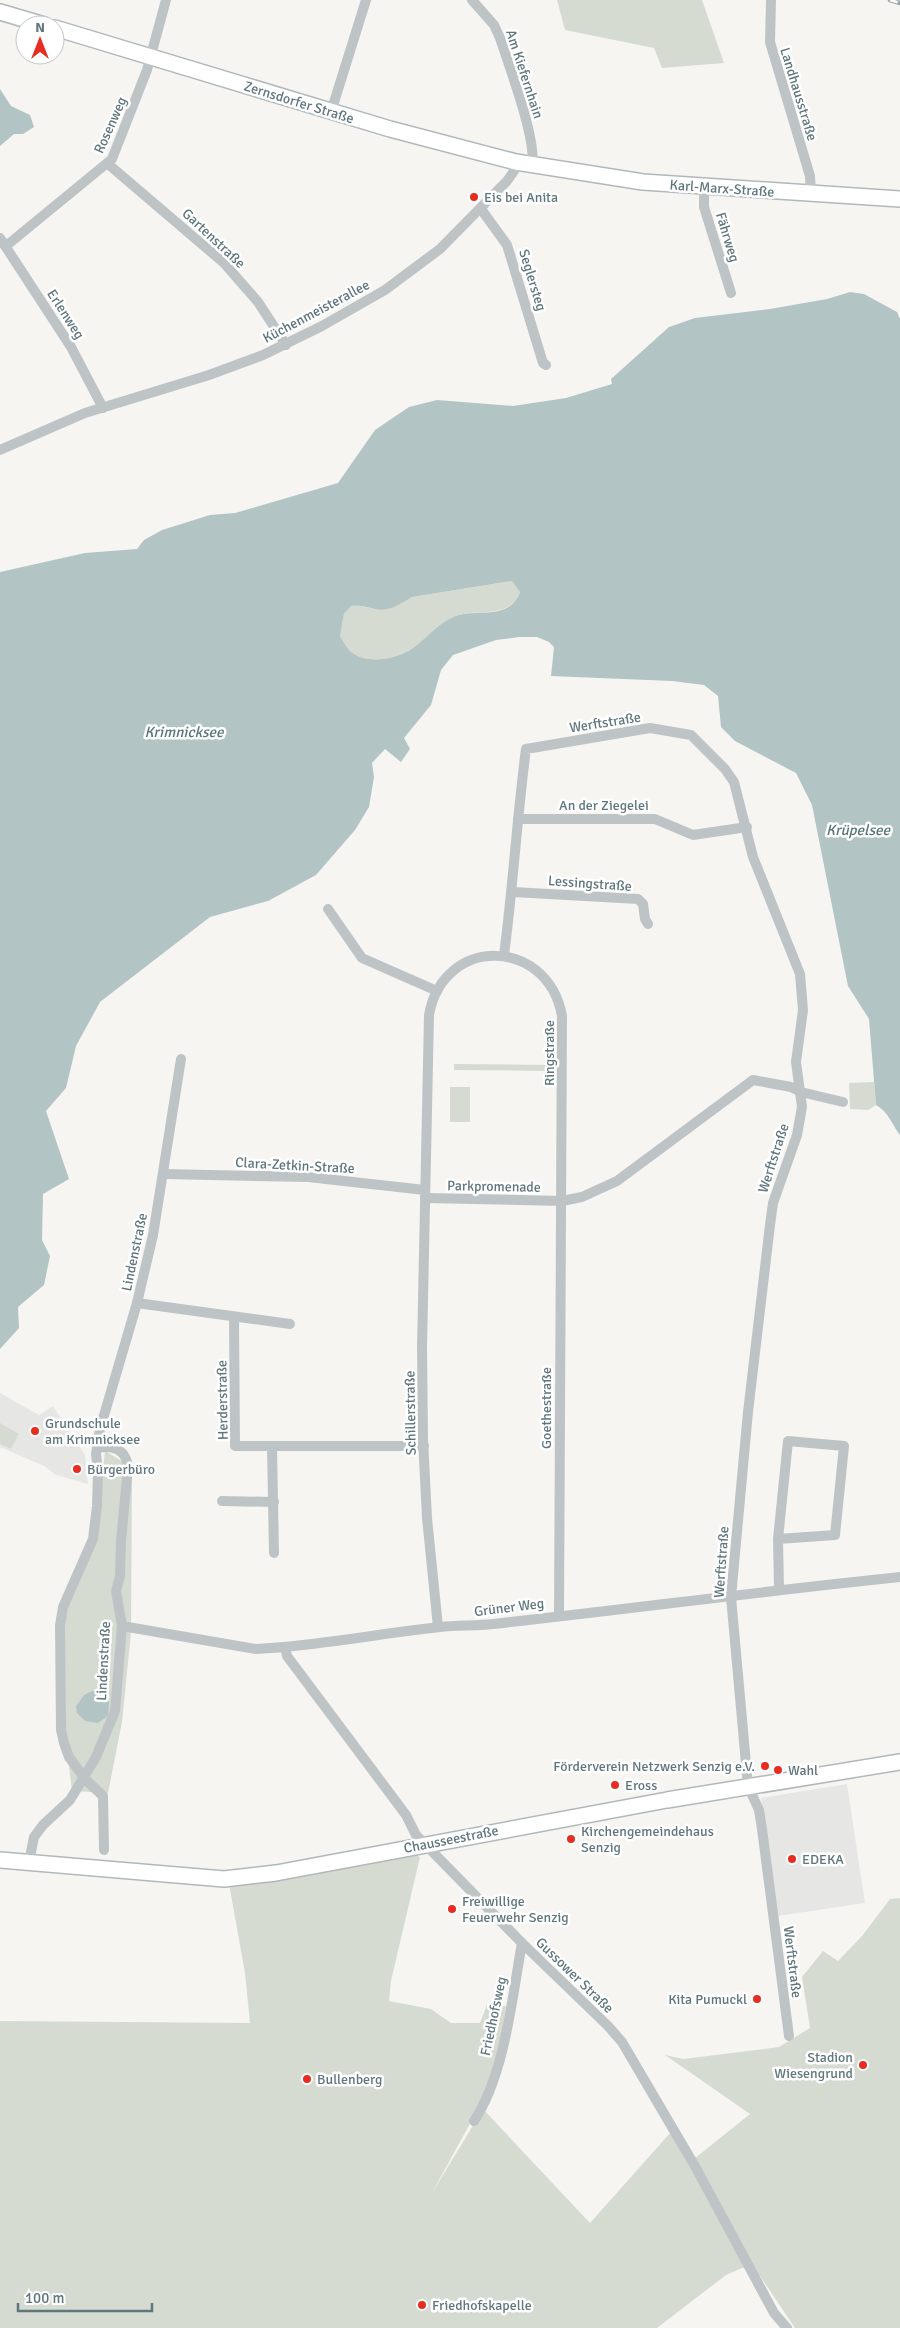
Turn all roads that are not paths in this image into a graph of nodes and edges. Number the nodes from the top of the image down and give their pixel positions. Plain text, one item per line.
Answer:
1 (166, 0) edge
2 (366, 0) edge
3 (472, 0) edge
4 (771, 2) dead end
5 (0, 12) edge
6 (15, 16) edge
7 (65, 31) edge
8 (151, 57) junction
9 (332, 112) junction
10 (516, 162) junction
11 (108, 164) junction
12 (538, 166) junction
13 (704, 187) junction
14 (812, 193) junction
15 (900, 199) edge
16 (482, 209) junction
17 (3, 242) edge
18 (731, 293) dead end
19 (286, 345) junction
20 (546, 366) dead end
21 (103, 408) junction
22 (0, 450) edge
23 (518, 818) junction
24 (747, 828) junction
25 (513, 892) junction
26 (328, 909) dead end
27 (648, 924) dead end
28 (504, 955) junction
29 (437, 991) junction
30 (181, 1059) dead end
31 (800, 1092) junction
32 (843, 1102) dead end
33 (164, 1174) junction
34 (425, 1194) junction
35 (562, 1201) junction
36 (137, 1303) junction
37 (234, 1318) junction
38 (290, 1324) dead end
39 (424, 1446) junction
40 (272, 1447) junction
41 (97, 1448) junction
42 (222, 1501) dead end
43 (274, 1502) junction
44 (778, 1539) junction
45 (274, 1553) dead end
46 (900, 1577) edge
47 (779, 1589) junction
48 (731, 1597) junction
49 (559, 1615) junction
50 (122, 1626) junction
51 (438, 1627) junction
52 (285, 1647) junction
53 (900, 1762) edge
54 (83, 1775) junction
55 (748, 1786) junction
56 (424, 1844) junction
57 (104, 1850) dead end
58 (0, 1860) edge
59 (29, 1862) junction
60 (522, 1943) junction
61 (789, 2036) dead end
62 (474, 2121) dead end
63 (787, 2328) edge

1 - 8 street, Rosenweg
2 - 9 street
3 - 12 street, Am Kiefernhain
4 - 14 street, Landhausstraße
5 - 6 main road
7 - 8 main road, Zernsdorfer Straße
8 - 9 main road, Zernsdorfer Straße
8 - 11 street, Rosenweg
9 - 10 main road, Zernsdorfer Straße
10 - 12 main road, Zernsdorfer Straße
10 - 16 street, Küchenmeisterallee
11 - 17 street, Rosenweg
11 - 19 street, Gartenstraße
12 - 13 main road, Karl-Marx-Straße
13 - 14 main road, Karl-Marx-Straße
13 - 18 street, Fährweg
14 - 15 main road, Karl-Marx-Straße
16 - 19 street, Küchenmeisterallee
16 - 20 street, Seglersteg
17 - 21 street, Erlenweg
19 - 21 street, Küchenmeisterallee
21 - 22 street, Küchenmeisterallee
23 - 24 street, An der Ziegelei
23 - 24 street, Werftstraße
23 - 25 street
24 - 31 street, Werftstraße
25 - 27 street, Lessingstraße
25 - 28 street
26 - 29 street
28 - 29 street, Ringstraße
28 - 35 street, Ringstraße
29 - 34 street, Ringstraße
30 - 33 street, Lindenstraße
31 - 32 street
31 - 35 street
31 - 48 street, Werftstraße
33 - 34 street, Clara-Zetkin-Straße
33 - 36 street, Lindenstraße
34 - 35 street, Parkpromenade
34 - 39 street, Schillerstraße
35 - 49 street, Goethestraße
36 - 37 street
36 - 41 street, Lindenstraße
37 - 38 street
37 - 40 street, Herderstraße
39 - 40 street, Herderstraße
39 - 51 street, Schillerstraße
40 - 43 street
41 - 50 street, Lindenstraße
41 - 54 street, Lindenstraße
42 - 43 street
43 - 45 street
44 - 44 street
44 - 47 street
46 - 47 street, Grüner Weg
47 - 48 street, Grüner Weg
48 - 49 street, Grüner Weg
48 - 55 street, Werftstraße
49 - 51 street, Grüner Weg
50 - 52 street, Grüner Weg
50 - 54 street, Lindenstraße
51 - 52 street, Grüner Weg
52 - 56 street, Gussower Straße
53 - 55 main road, Chausseestraße
54 - 57 street, Lindenstraße
54 - 59 street, Lindenstraße
55 - 56 main road, Chausseestraße
55 - 61 street, Werftstraße
56 - 59 main road, Chausseestraße
56 - 60 street, Gussower Straße
58 - 59 main road, Chausseestraße
60 - 62 street, Friedhofsweg
60 - 63 street, Gussower Straße

